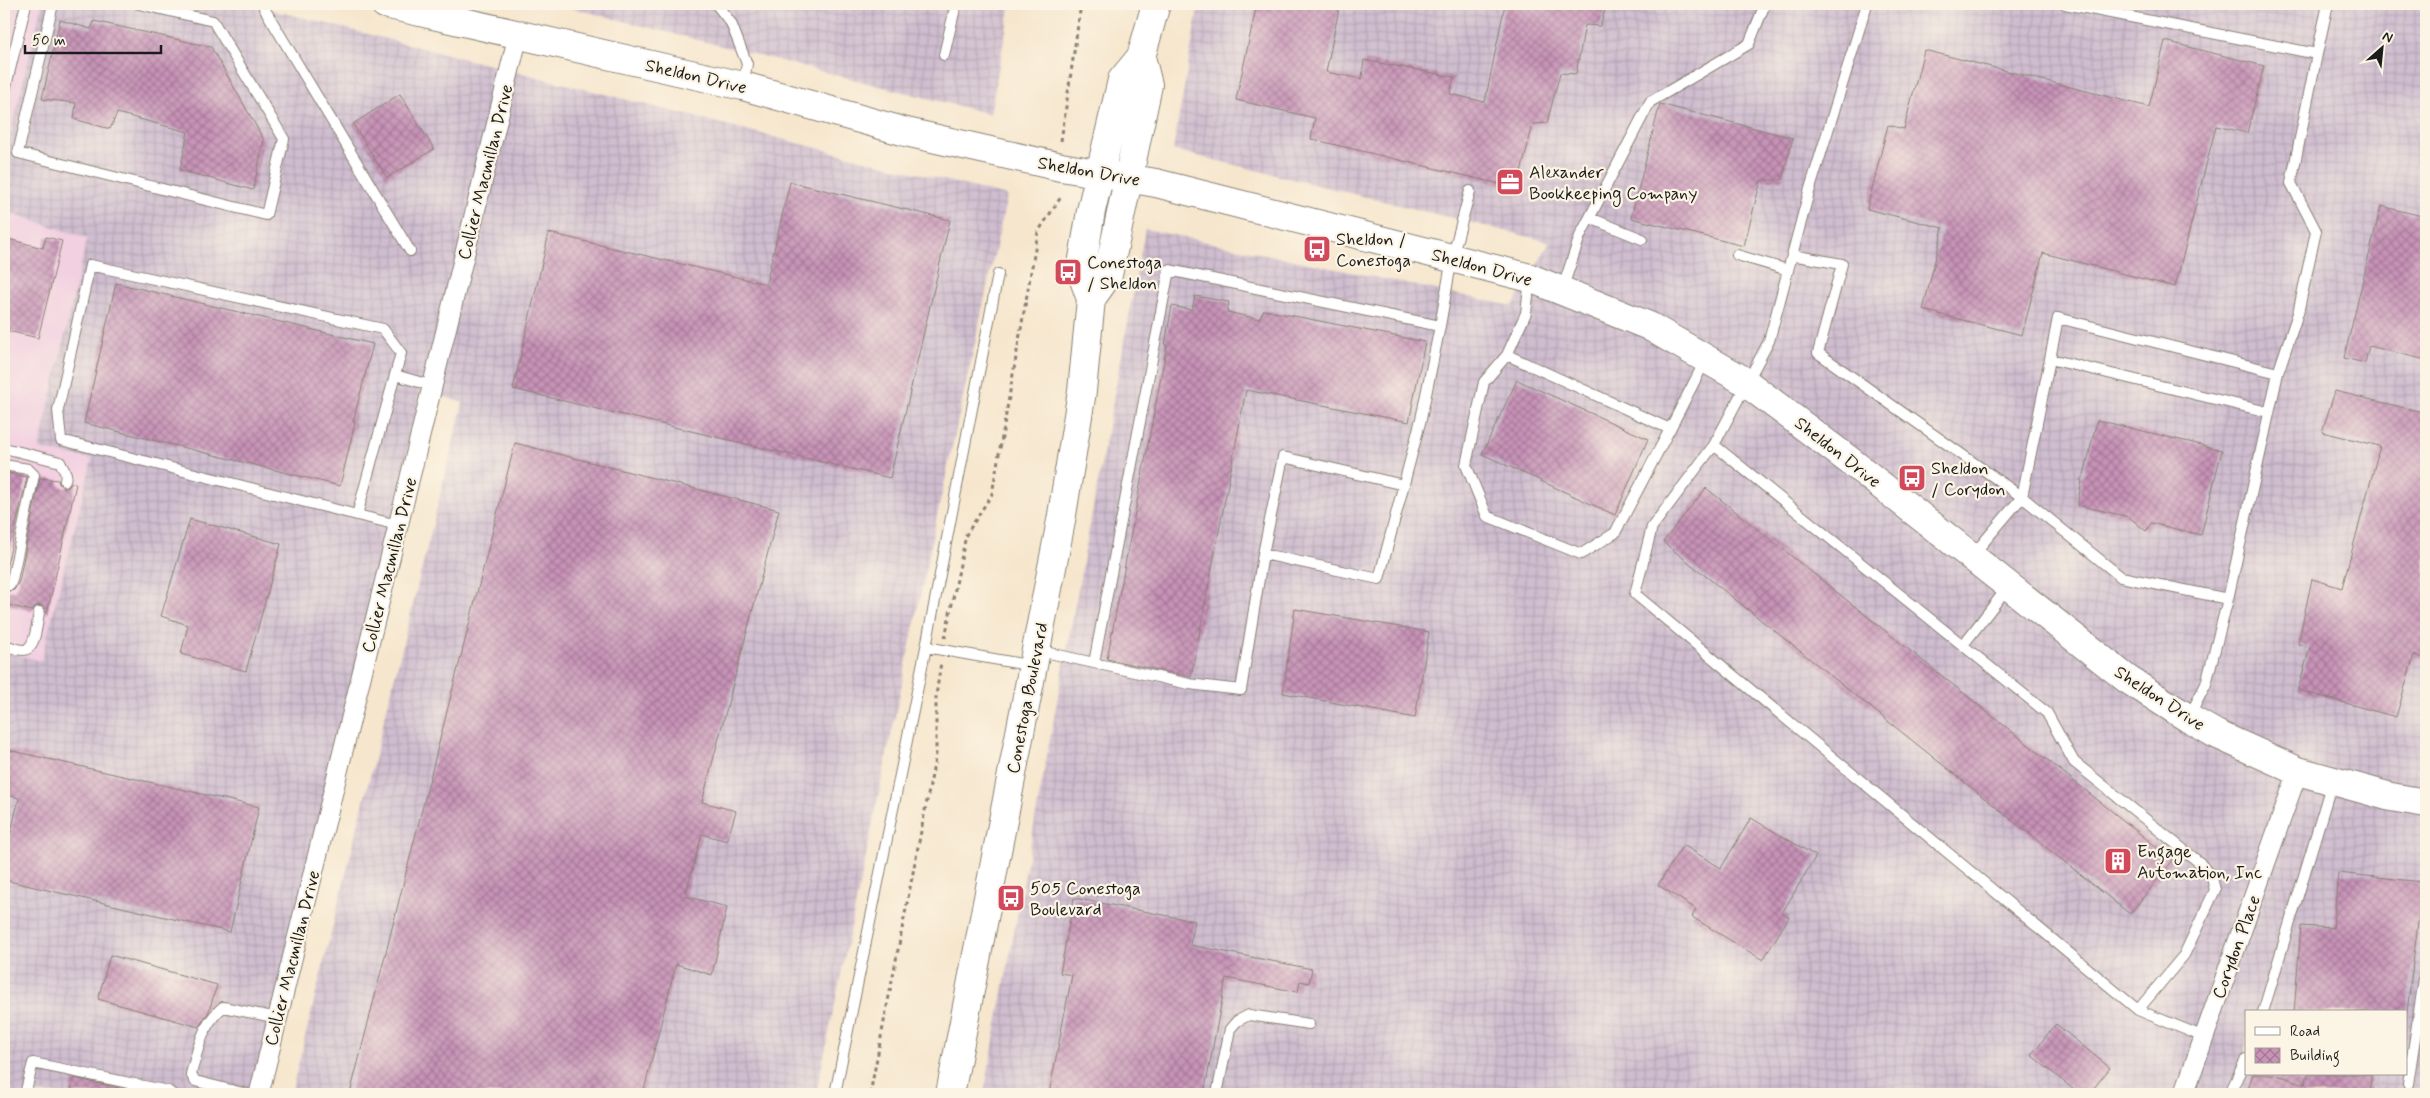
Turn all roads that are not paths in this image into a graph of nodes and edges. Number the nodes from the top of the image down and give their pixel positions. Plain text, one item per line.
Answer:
1 (26, 4) edge
2 (53, 4) edge
3 (139, 4) edge
4 (264, 4) edge
5 (385, 4) edge
6 (716, 4) edge
7 (956, 4) edge
8 (1156, 4) edge
9 (1765, 4) edge
10 (1867, 4) edge
11 (2065, 4) edge
12 (2328, 4) edge
13 (166, 7) edge
14 (518, 36) junction
15 (2317, 54) junction
16 (944, 55) dead end
17 (1142, 57) junction
18 (743, 86) junction
19 (4, 94) edge
20 (1098, 173) junction
21 (1128, 177) junction
22 (1470, 191) dead end
23 (1590, 218) junction
24 (1642, 239) dead end
25 (410, 252) dead end
26 (1737, 255) dead end
27 (1792, 255) junction
28 (1452, 258) junction
29 (1788, 270) junction
30 (998, 274) dead end
31 (1530, 278) junction
32 (1562, 291) junction
33 (1091, 299) junction
34 (1440, 326) junction
35 (1507, 355) junction
36 (1706, 359) junction
37 (2050, 359) junction
38 (2278, 373) junction
39 (395, 375) junction
40 (1746, 382) junction
41 (433, 386) junction
42 (2268, 412) junction
43 (1670, 429) junction
44 (1714, 445) junction
45 (4, 448) edge
46 (4, 465) edge
47 (65, 482) dead end
48 (1404, 485) junction
49 (2022, 497) junction
50 (357, 515) junction
51 (398, 525) junction
52 (1263, 554) junction
53 (1971, 556) junction
54 (4, 585) edge
55 (2008, 586) junction
56 (2228, 599) junction
57 (38, 612) dead end
58 (4, 645) edge
59 (1963, 645) junction
60 (926, 647) junction
61 (1035, 658) junction
62 (1094, 663) junction
63 (2188, 718) junction
64 (2298, 771) junction
65 (2333, 781) junction
66 (2426, 803) edge
67 (2426, 966) edge
68 (2138, 1010) junction
69 (2264, 1010) edge
70 (278, 1018) junction
71 (1309, 1024) dead end
72 (2204, 1037) junction
73 (2245, 1061) edge
74 (2408, 1084) dead end
75 (2230, 1093) edge
76 (26, 1094) edge
77 (172, 1094) edge
78 (247, 1094) edge
79 (259, 1094) edge
80 (835, 1094) edge
81 (950, 1094) edge
82 (1217, 1094) edge
83 (2184, 1094) edge

1 - 19 lane
2 - 13 lane
3 - 13 lane
4 - 25 lane
5 - 14 street, Sheldon Drive
6 - 18 lane
7 - 16 lane
8 - 17 street, Conestoga Boulevard
9 - 23 lane
10 - 27 lane
11 - 15 lane
12 - 15 lane
14 - 18 street, Sheldon Drive
14 - 41 street, Collier Macmillan Drive
15 - 38 lane
17 - 20 street, Conestoga Boulevard
17 - 21 street, Conestoga Boulevard
18 - 20 street, Sheldon Drive
20 - 21 street, Sheldon Drive
20 - 33 street, Conestoga Boulevard
21 - 28 street, Sheldon Drive
21 - 33 street, Conestoga Boulevard
22 - 28 lane
23 - 24 lane
23 - 32 lane
26 - 29 lane
27 - 29 lane
27 - 49 lane
28 - 31 street, Sheldon Drive
28 - 34 lane
29 - 40 lane
30 - 60 lane
31 - 32 street, Sheldon Drive
31 - 35 lane
32 - 36 street, Sheldon Drive
33 - 61 street, Conestoga Boulevard
34 - 48 lane
34 - 62 lane
35 - 43 lane
35 - 43 lane
36 - 40 street, Sheldon Drive
36 - 43 lane
37 - 38 lane
37 - 42 lane
37 - 49 lane
38 - 42 lane
39 - 41 lane
39 - 50 lane
39 - 50 lane
40 - 44 lane
40 - 53 street, Sheldon Drive
41 - 51 street, Collier Macmillan Drive
42 - 56 lane
44 - 59 lane
44 - 68 lane
45 - 47 lane
46 - 54 lane
48 - 52 lane
48 - 52 lane
49 - 53 lane
49 - 56 lane
50 - 51 lane
51 - 70 street, Collier Macmillan Drive
52 - 62 lane
53 - 55 street, Sheldon Drive
55 - 59 lane
55 - 63 street, Sheldon Drive
56 - 63 lane
57 - 58 lane
59 - 68 lane
60 - 61 lane
60 - 80 lane
61 - 62 lane
61 - 81 street, Conestoga Boulevard
63 - 64 street, Sheldon Drive
64 - 65 street, Sheldon Drive
64 - 72 street, Corydon Place
65 - 66 street, Sheldon Drive
65 - 69 lane
67 - 74 lane
68 - 72 lane
70 - 78 lane
70 - 79 street, Collier Macmillan Drive
71 - 82 lane
72 - 83 street, Corydon Place
73 - 75 lane
76 - 77 lane

